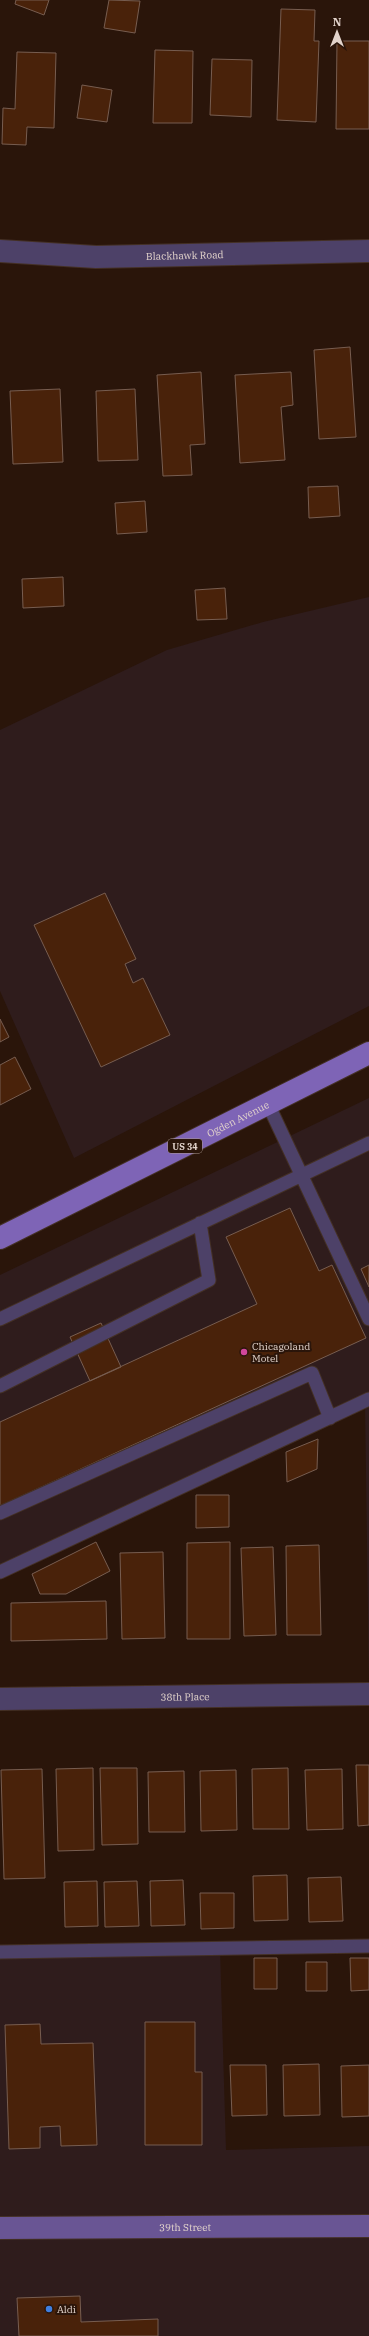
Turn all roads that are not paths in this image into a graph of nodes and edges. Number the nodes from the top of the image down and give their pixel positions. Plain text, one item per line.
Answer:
1 (0, 251) edge
2 (369, 251) edge
3 (369, 1053) edge
4 (268, 1104) junction
5 (369, 1143) edge
6 (301, 1175) junction
7 (200, 1224) junction
8 (0, 1238) edge
9 (0, 1319) edge
10 (369, 1319) edge
11 (0, 1386) edge
12 (369, 1400) edge
13 (330, 1418) junction
14 (0, 1513) edge
15 (0, 1572) edge
16 (369, 1694) edge
17 (0, 1699) edge
18 (369, 1946) edge
19 (0, 1952) edge
20 (369, 2226) edge
21 (0, 2228) edge

1 - 2 street, Blackhawk Road
3 - 4 main road, Ogden Avenue / US 34
4 - 6 lane
4 - 8 main road, Ogden Avenue / US 34
5 - 6 lane
6 - 7 lane
6 - 10 lane
7 - 9 lane
7 - 11 lane
12 - 13 lane
13 - 14 lane
13 - 15 lane
16 - 17 street, 38th Place
18 - 19 lane
20 - 21 main road, 39th Street

